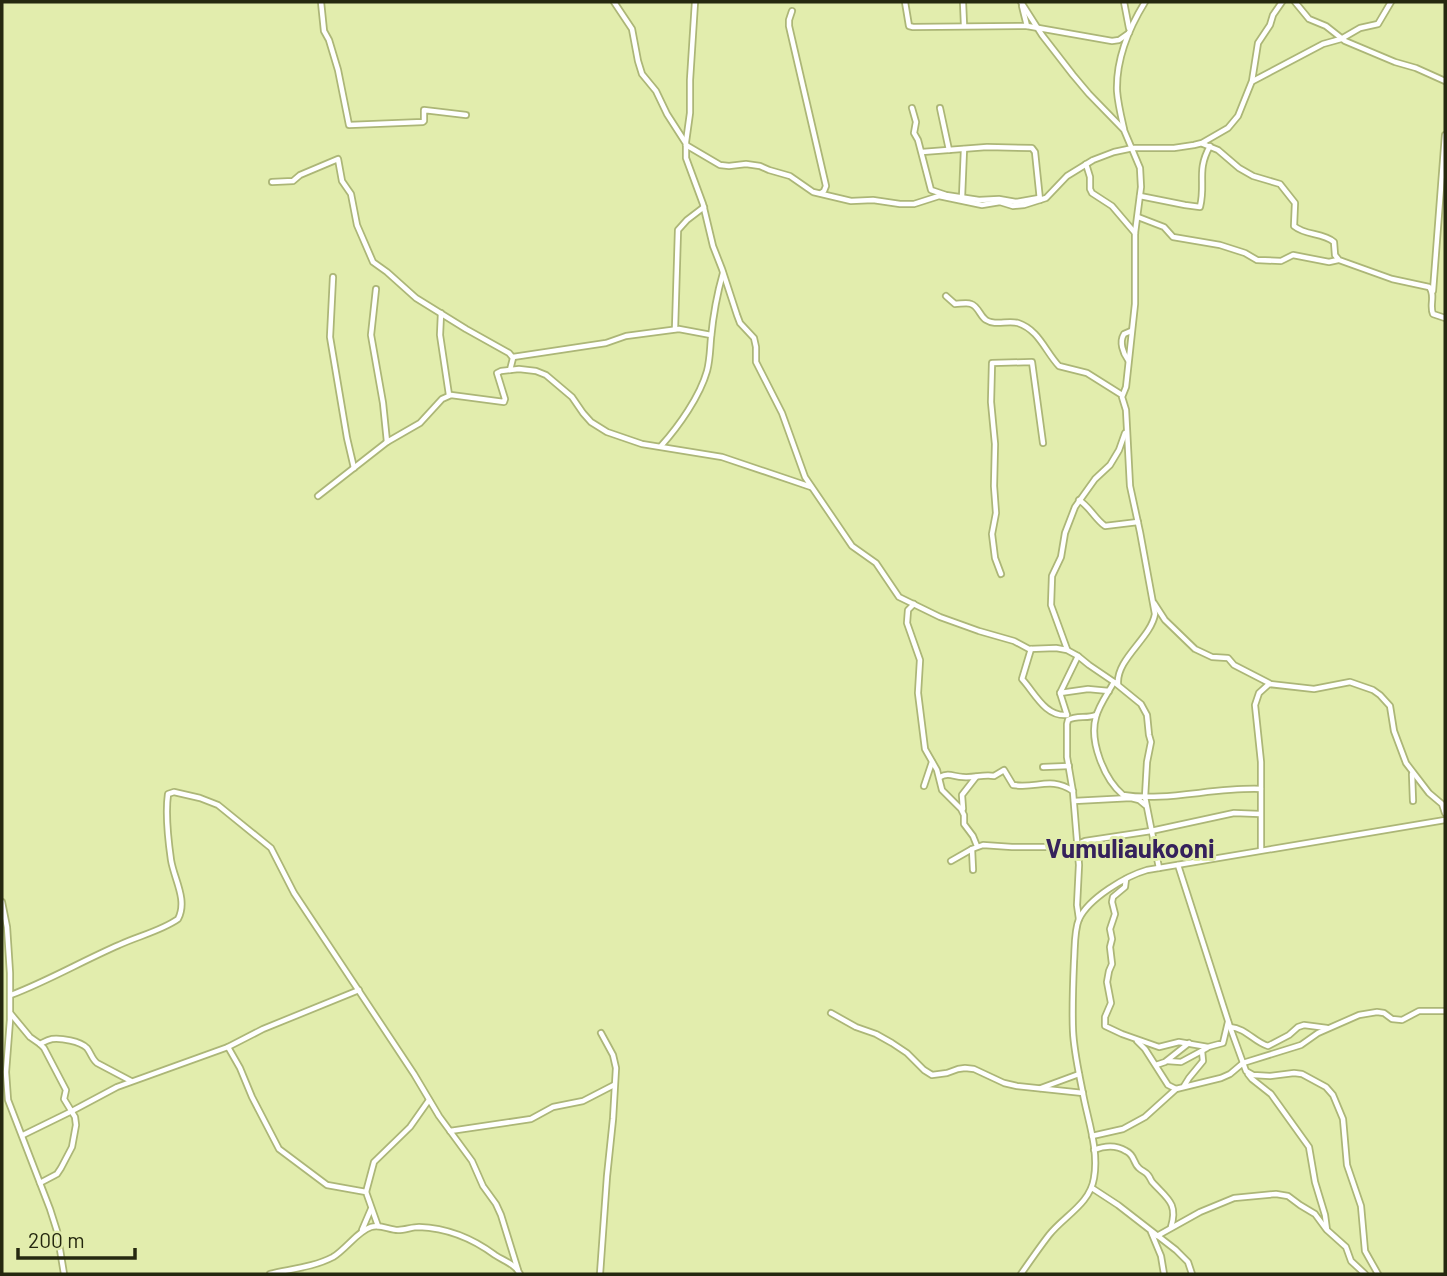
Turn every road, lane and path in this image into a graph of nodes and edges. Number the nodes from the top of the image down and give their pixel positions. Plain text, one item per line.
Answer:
1 (321, 2) edge
2 (614, 2) edge
3 (695, 2) edge
4 (905, 2) edge
5 (963, 2) edge
6 (1021, 2) edge
7 (1124, 2) edge
8 (1145, 2) edge
9 (1282, 2) edge
10 (1295, 2) edge
11 (1391, 2) edge
12 (792, 11) dead end
13 (964, 26) junction
14 (1027, 26) junction
15 (1038, 28) junction
16 (1129, 31) junction
17 (1341, 39) junction
18 (1445, 81) edge
19 (1252, 82) junction
20 (912, 108) dead end
21 (940, 108) dead end
22 (466, 115) dead end
23 (1124, 130) junction
24 (1445, 135) edge
25 (1202, 143) junction
26 (686, 144) junction
27 (1210, 146) junction
28 (1133, 148) junction
29 (964, 149) junction
30 (949, 150) junction
31 (922, 152) junction
32 (1086, 164) junction
33 (272, 182) dead end
34 (1038, 188) junction
35 (1053, 191) junction
36 (820, 193) junction
37 (1140, 196) junction
38 (962, 197) junction
39 (1040, 199) junction
40 (704, 208) junction
41 (1138, 217) junction
42 (1135, 233) junction
43 (1339, 260) junction
44 (723, 273) junction
45 (333, 277) dead end
46 (376, 289) dead end
47 (1433, 294) junction
48 (946, 296) dead end
49 (441, 313) junction
50 (1445, 317) edge
51 (675, 329) junction
52 (1131, 331) junction
53 (712, 334) junction
54 (513, 357) junction
55 (1128, 360) junction
56 (509, 370) junction
57 (1122, 394) junction
58 (449, 395) junction
59 (1127, 428) junction
60 (387, 442) junction
61 (1043, 443) dead end
62 (661, 446) junction
63 (354, 468) junction
64 (812, 487) junction
65 (318, 496) dead end
66 (1079, 500) junction
67 (1138, 522) junction
68 (1001, 574) dead end
69 (1154, 603) junction
70 (915, 604) junction
71 (1031, 649) junction
72 (1068, 650) junction
73 (1079, 656) junction
74 (1116, 683) junction
75 (1269, 684) junction
76 (1109, 691) junction
77 (1060, 693) junction
78 (1096, 714) junction
79 (1067, 717) junction
80 (932, 761) junction
81 (1069, 766) junction
82 (1044, 767) dead end
83 (1412, 772) junction
84 (940, 776) junction
85 (976, 776) junction
86 (924, 786) dead end
87 (1261, 789) junction
88 (1073, 792) junction
89 (1144, 797) junction
90 (1074, 801) junction
91 (1413, 801) dead end
92 (1146, 805) junction
93 (963, 813) junction
94 (1445, 813) edge
95 (1261, 814) junction
96 (1445, 820) edge
97 (1151, 831) junction
98 (1077, 845) junction
99 (975, 848) junction
100 (1261, 850) junction
101 (951, 861) dead end
102 (1178, 865) junction
103 (1159, 868) junction
104 (973, 870) dead end
105 (1126, 879) junction
106 (2, 902) edge
107 (1079, 919) junction
108 (2, 955) edge
109 (9, 958) junction
110 (359, 990) junction
111 (11, 995) junction
112 (1445, 1010) edge
113 (10, 1013) junction
114 (831, 1013) dead end
115 (1229, 1024) junction
116 (1335, 1027) junction
117 (601, 1033) dead end
118 (1134, 1038) junction
119 (1189, 1043) junction
120 (40, 1044) junction
121 (228, 1047) junction
122 (1208, 1047) junction
123 (1202, 1051) junction
124 (1167, 1061) junction
125 (1243, 1063) junction
126 (1155, 1065) junction
127 (1248, 1073) junction
128 (1079, 1074) junction
129 (131, 1081) junction
130 (614, 1085) junction
131 (1184, 1086) junction
132 (1040, 1088) junction
133 (1176, 1090) junction
134 (1083, 1093) junction
135 (430, 1100) junction
136 (72, 1111) junction
137 (450, 1131) junction
138 (23, 1135) junction
139 (1092, 1136) junction
140 (1094, 1150) junction
141 (40, 1182) junction
142 (1092, 1188) junction
143 (366, 1192) junction
144 (372, 1209) junction
145 (378, 1226) junction
146 (1170, 1228) junction
147 (1327, 1230) junction
148 (1151, 1231) junction
149 (362, 1232) junction
150 (1157, 1236) junction
151 (519, 1272) edge
152 (64, 1274) edge
153 (270, 1274) edge
154 (600, 1274) edge
155 (1021, 1274) edge
156 (1164, 1274) edge
157 (1192, 1274) edge
158 (1365, 1274) edge
159 (1378, 1274) edge

1 - 22 street
2 - 26 street
3 - 26 street
4 - 13 street
5 - 13 street
6 - 14 street
6 - 15 street
7 - 16 street
8 - 16 street
9 - 19 street
10 - 17 street
11 - 17 street
12 - 36 street
13 - 14 street
14 - 15 street
15 - 16 street
15 - 23 street
16 - 23 street
17 - 18 street
17 - 19 street
19 - 25 street
20 - 31 street
21 - 30 street
23 - 28 street
24 - 47 street
25 - 27 street
25 - 28 street
26 - 36 street
26 - 40 street
27 - 37 street
27 - 43 street
28 - 32 street
28 - 37 street
29 - 30 street
29 - 34 street
29 - 38 street
30 - 31 street
31 - 38 street
32 - 35 street
32 - 42 street
33 - 49 street
34 - 35 street
34 - 39 street
35 - 39 street
36 - 39 street
37 - 41 street
38 - 39 street
40 - 44 street
40 - 51 street
41 - 42 street
41 - 43 street
42 - 52 street
43 - 47 street
44 - 53 street
44 - 64 street
45 - 63 street
46 - 60 street
47 - 50 street
48 - 57 street
49 - 54 street
49 - 58 street
51 - 53 street
51 - 54 street
52 - 55 street
52 - 55 street
53 - 62 street
54 - 56 street
55 - 57 street
56 - 58 street
56 - 62 street
57 - 59 street
58 - 60 street
59 - 66 street
59 - 67 street
60 - 63 street
61 - 68 street
62 - 64 street
63 - 65 street
64 - 70 street
66 - 67 street
66 - 72 street
67 - 69 street
69 - 74 street
69 - 75 street
70 - 71 street
70 - 80 street
71 - 72 street
71 - 79 street
72 - 73 street
73 - 74 street
73 - 77 street
74 - 76 street
74 - 89 street
75 - 83 street
75 - 87 street
76 - 77 street
76 - 78 street
77 - 79 street
78 - 79 street
78 - 89 street
79 - 81 street
80 - 84 street
80 - 86 street
81 - 82 street
81 - 88 street
83 - 91 street
83 - 94 street
84 - 85 street
84 - 93 street
85 - 88 street
85 - 93 street
87 - 89 street
87 - 95 street
88 - 90 street
89 - 92 street
90 - 92 street
90 - 98 street
92 - 97 street
93 - 99 street
94 - 96 street
95 - 97 street
95 - 100 street
96 - 100 street
97 - 98 street
97 - 103 street
98 - 99 street
98 - 107 street
99 - 101 street
99 - 104 street
100 - 102 street
102 - 103 street
102 - 115 street
103 - 105 street
105 - 107 street
105 - 118 street
106 - 109 street
107 - 128 street
108 - 109 street
109 - 111 street
110 - 111 street
110 - 121 street
110 - 135 street
111 - 113 street
112 - 116 street
113 - 120 street
113 - 138 street
114 - 132 street
115 - 116 street
115 - 122 street
115 - 125 street
116 - 125 street
117 - 130 street
118 - 119 street
118 - 126 street
119 - 122 street
119 - 124 street
120 - 129 street
120 - 136 street
121 - 129 street
121 - 143 street
122 - 123 street
123 - 124 street
123 - 131 street
124 - 126 street
125 - 127 street
125 - 131 street
126 - 133 street
127 - 147 street
127 - 159 street
128 - 132 street
128 - 134 street
129 - 136 street
130 - 137 street
130 - 154 street
131 - 133 street
132 - 134 street
133 - 139 street
134 - 139 street
135 - 137 street
135 - 143 street
136 - 138 street
136 - 141 street
137 - 151 street
138 - 141 street
139 - 140 street
140 - 142 street
140 - 146 street
141 - 152 street
142 - 148 street
142 - 155 street
143 - 144 street
144 - 145 street
144 - 149 street
145 - 149 street
145 - 151 street
146 - 147 street
146 - 150 street
147 - 158 street
148 - 150 street
148 - 156 street
149 - 153 street
150 - 157 street

